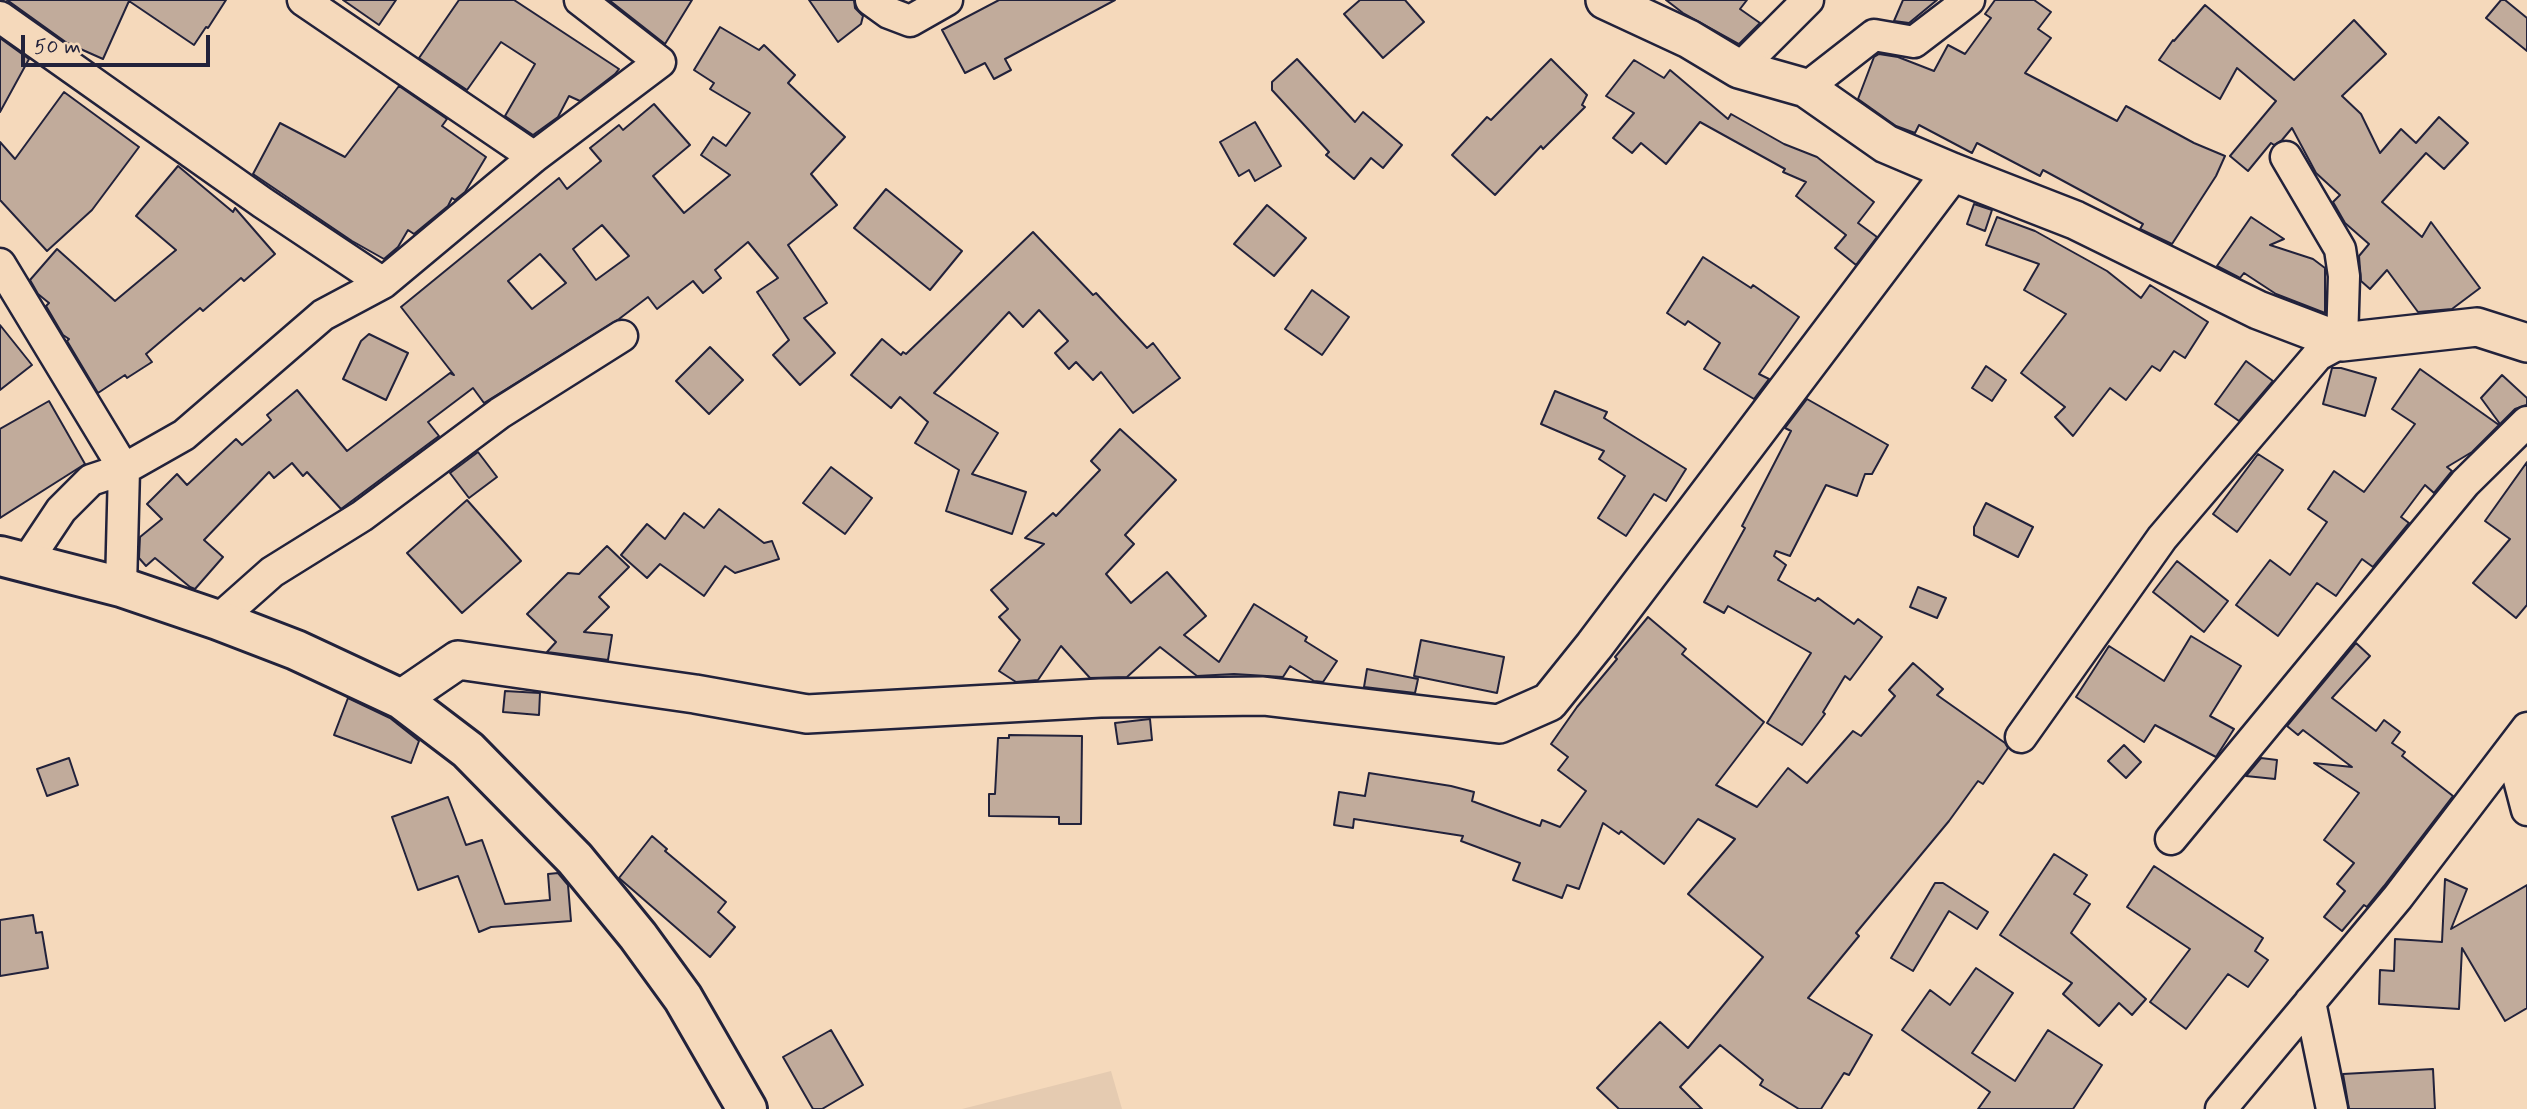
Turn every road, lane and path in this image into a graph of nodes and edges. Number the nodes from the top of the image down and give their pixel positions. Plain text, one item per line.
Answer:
1 (303, 0) edge
2 (580, 0) edge
3 (871, 0) edge
4 (947, 0) edge
5 (1605, 0) edge
6 (1808, 0) edge
7 (1969, 0) edge
8 (0, 17) edge
9 (1739, 69) junction
10 (1806, 89) junction
11 (534, 157) junction
12 (2286, 157) dead end
13 (1952, 172) junction
14 (0, 264) edge
15 (383, 283) junction
16 (622, 335) dead end
17 (2342, 342) junction
18 (2527, 343) edge
19 (2527, 422) edge
20 (124, 469) junction
21 (13, 559) edge
22 (121, 587) junction
23 (218, 620) junction
24 (401, 699) junction
25 (2021, 737) dead end
26 (2519, 739) edge
27 (2527, 810) edge
28 (2171, 839) dead end
29 (2310, 1002) junction
30 (747, 1109) edge
31 (2221, 1109) edge
32 (2332, 1109) edge

1 - 11 street
2 - 11 street
3 - 4 street
5 - 9 street
6 - 9 street
7 - 10 street
8 - 15 street
9 - 10 street
10 - 13 street
11 - 15 street
12 - 17 street
13 - 17 street
13 - 24 street
14 - 20 street
15 - 20 street
16 - 23 street
17 - 18 street
17 - 25 street
19 - 28 street
20 - 21 street
20 - 22 street
21 - 22 main road
22 - 23 main road
23 - 24 main road
24 - 30 main road
26 - 27 street
26 - 29 street
29 - 31 street
29 - 32 street

